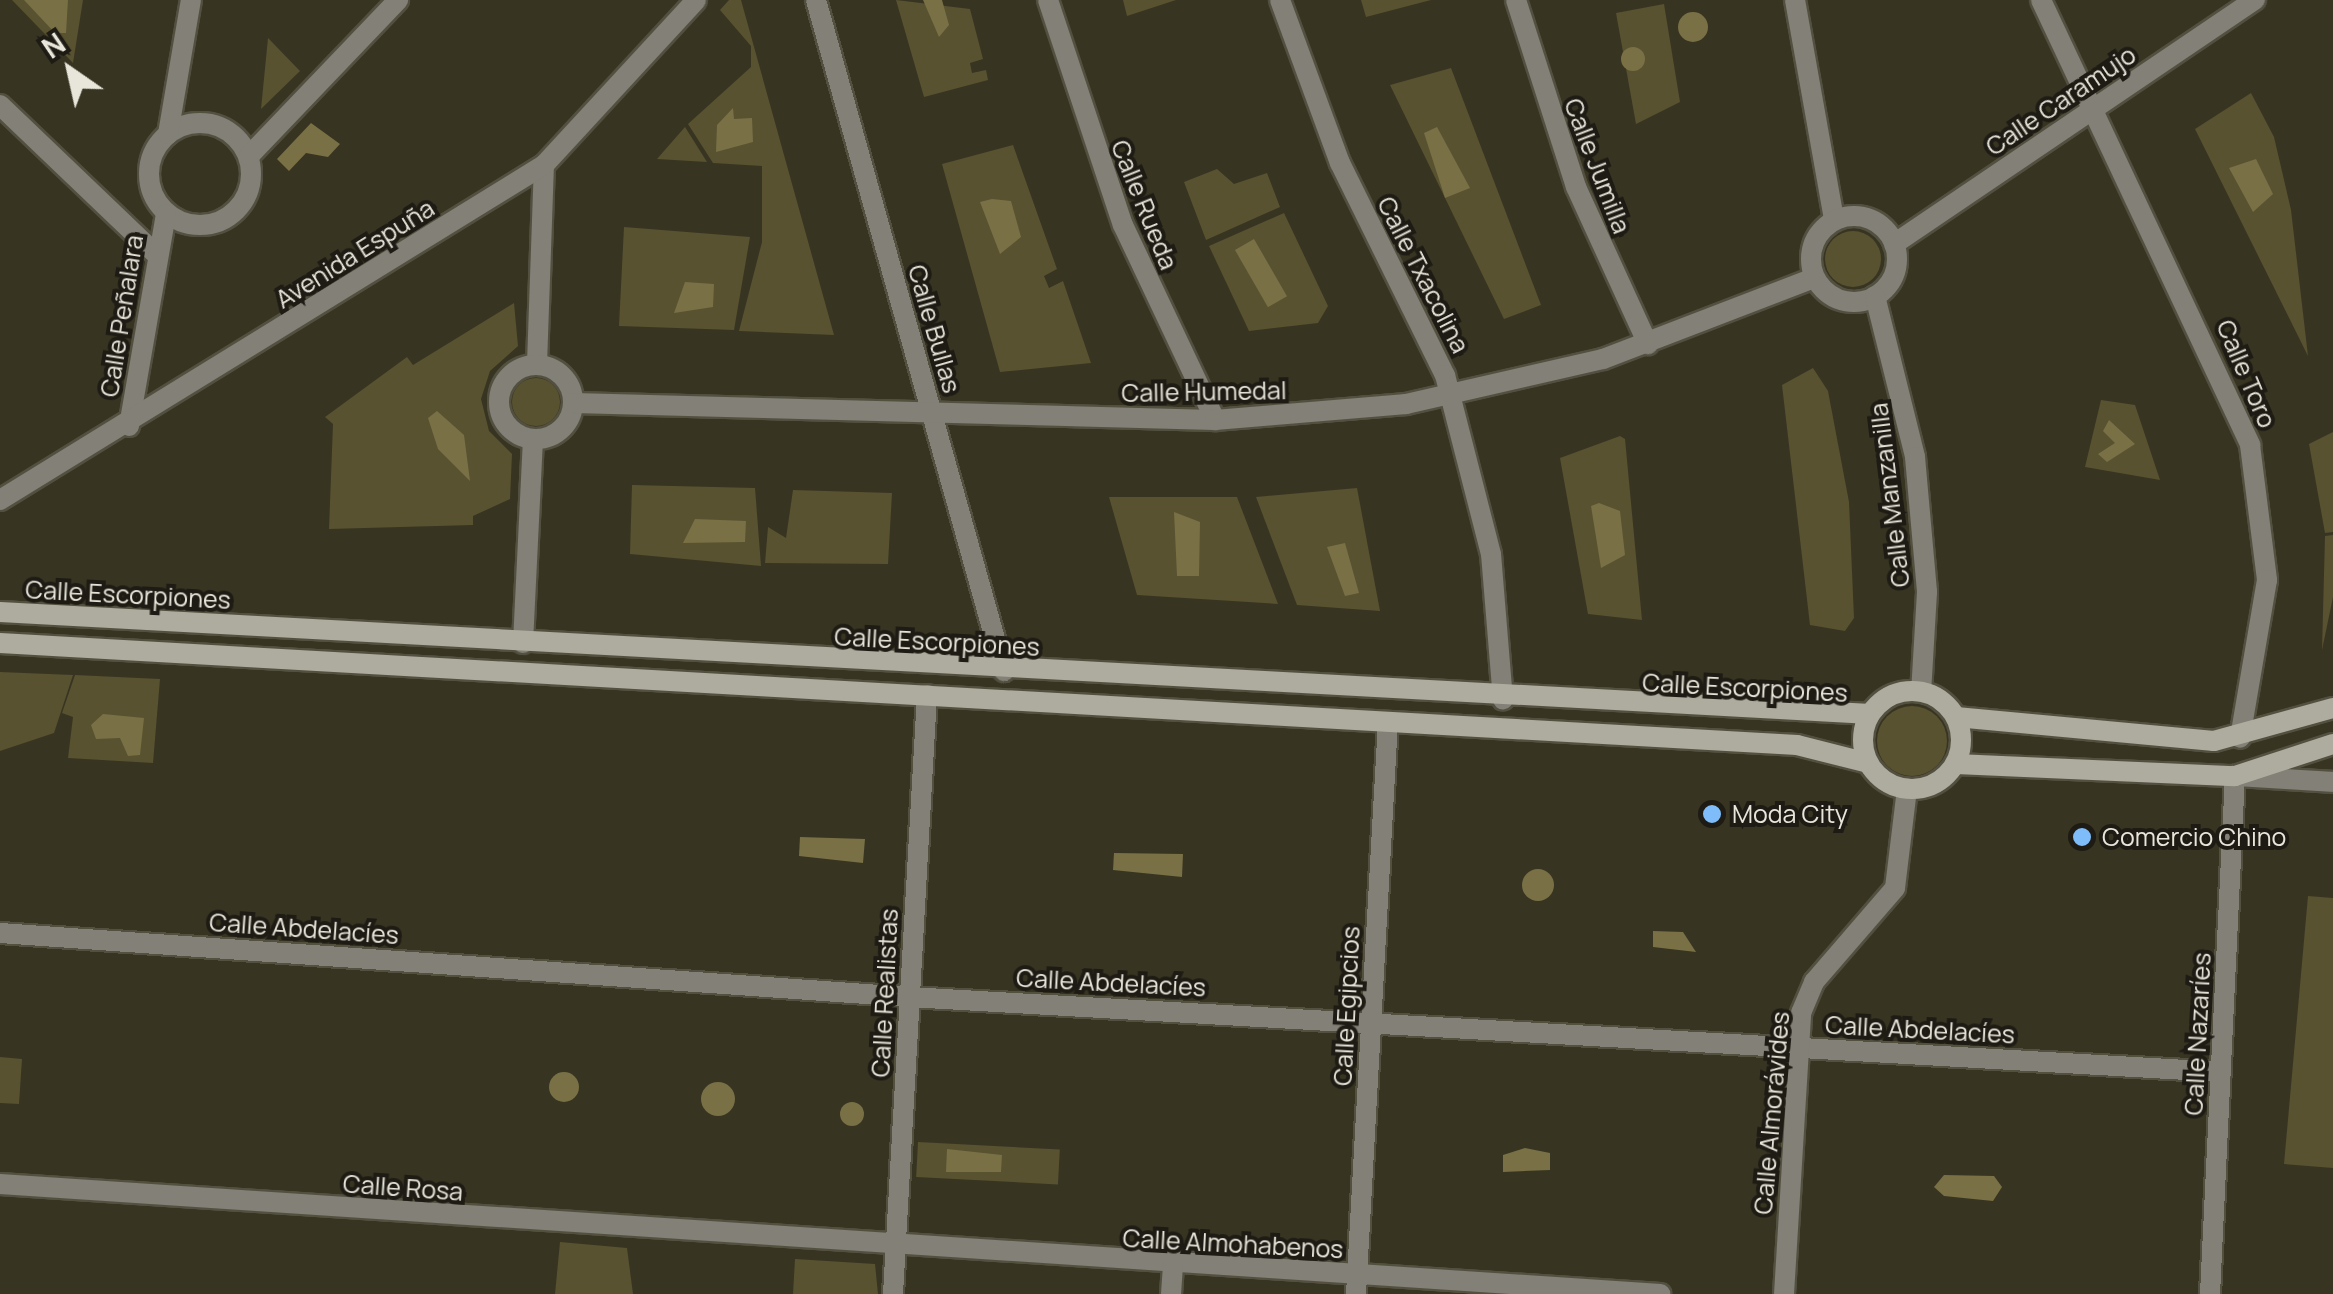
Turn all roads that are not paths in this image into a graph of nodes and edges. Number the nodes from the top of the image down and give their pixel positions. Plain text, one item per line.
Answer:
1 (192, 0) edge
2 (398, 0) edge
3 (696, 0) edge
4 (816, 0) edge
5 (1048, 0) edge
6 (1280, 0) edge
7 (1516, 0) edge
8 (1795, 0) edge
9 (2041, 0) edge
10 (2255, 0) edge
11 (0, 105) edge
12 (2093, 110) junction
13 (168, 134) junction
14 (248, 156) junction
15 (544, 165) junction
16 (166, 214) junction
17 (1834, 220) junction
18 (1894, 244) junction
19 (154, 252) junction
20 (1814, 278) junction
21 (1875, 296) junction
22 (1648, 344) junction
23 (537, 364) junction
24 (1448, 396) junction
25 (574, 403) junction
26 (933, 417) junction
27 (1215, 420) junction
28 (129, 426) junction
29 (533, 439) junction
30 (0, 500) edge
31 (0, 612) edge
32 (0, 643) edge
33 (523, 643) junction
34 (1004, 671) junction
35 (1921, 692) junction
36 (926, 696) junction
37 (1503, 700) junction
38 (2333, 708) edge
39 (1870, 714) junction
40 (1956, 717) junction
41 (1388, 722) junction
42 (2240, 738) junction
43 (2333, 744) edge
44 (1868, 763) junction
45 (1956, 764) junction
46 (2236, 776) junction
47 (2333, 782) edge
48 (1907, 790) junction
49 (0, 933) edge
50 (909, 997) junction
51 (1371, 1023) junction
52 (1798, 1048) junction
53 (2221, 1072) junction
54 (0, 1184) edge
55 (802, 1243) joint
56 (896, 1248) junction
57 (1173, 1265) junction
58 (1356, 1285) edge
59 (893, 1294) edge
60 (1171, 1294) edge
61 (1660, 1294) edge
62 (1784, 1294) edge
63 (2210, 1294) edge

1 - 13 street
2 - 14 street
3 - 15 street, Avenida Espuña
4 - 26 street, Calle Bullas
5 - 27 street, Calle Rueda
6 - 24 street, Calle Txacolina
7 - 22 street, Calle Jumilla
8 - 17 street
9 - 12 street, Calle Toro
10 - 12 street, Calle Caramujo
11 - 19 street
12 - 18 street, Calle Caramujo
12 - 42 street, Calle Toro
13 - 14 street
13 - 16 street
14 - 16 street
15 - 23 street
15 - 28 street, Avenida Espuña
16 - 19 street, Calle Peñalara
17 - 18 street
17 - 20 street
18 - 21 street
19 - 28 street, Calle Peñalara
20 - 21 street
20 - 22 street, Calle Humedal
21 - 35 street, Calle Manzanilla
22 - 24 street, Calle Humedal
23 - 25 street
23 - 29 street
24 - 27 street, Calle Humedal
24 - 37 street, Calle Txacolina
25 - 26 street, Calle Humedal
25 - 29 street
26 - 27 street, Calle Humedal
26 - 34 street, Calle Bullas
28 - 30 street, Avenida Espuña
29 - 33 street
31 - 33 street, Calle Escorpiones
32 - 36 street
33 - 34 street, Calle Escorpiones
34 - 37 street, Calle Escorpiones
35 - 39 street
35 - 40 street
36 - 41 street
36 - 50 street, Calle Realistas
37 - 39 street, Calle Escorpiones
38 - 42 street
39 - 44 street
40 - 42 street
40 - 45 street
41 - 44 street
41 - 51 street, Calle Egipcios
43 - 46 street
44 - 48 street
45 - 46 street
45 - 48 street
46 - 47 street
46 - 53 street, Calle Nazaríes
48 - 52 street, Calle Almorávides
49 - 50 street, Calle Abdelacíes
50 - 51 street, Calle Abdelacíes
50 - 56 street, Calle Realistas
51 - 52 street, Calle Abdelacíes
51 - 58 street, Calle Egipcios
52 - 53 street, Calle Abdelacíes
52 - 62 street, Calle Almorávides
53 - 63 street, Calle Nazaríes
54 - 55 street, Calle Rosa
55 - 56 street, Calle Almohabenos
56 - 57 street, Calle Almohabenos
56 - 59 street, Calle Realistas
57 - 58 street, Calle Almohabenos
57 - 60 street
58 - 61 street, Calle Almohabenos

